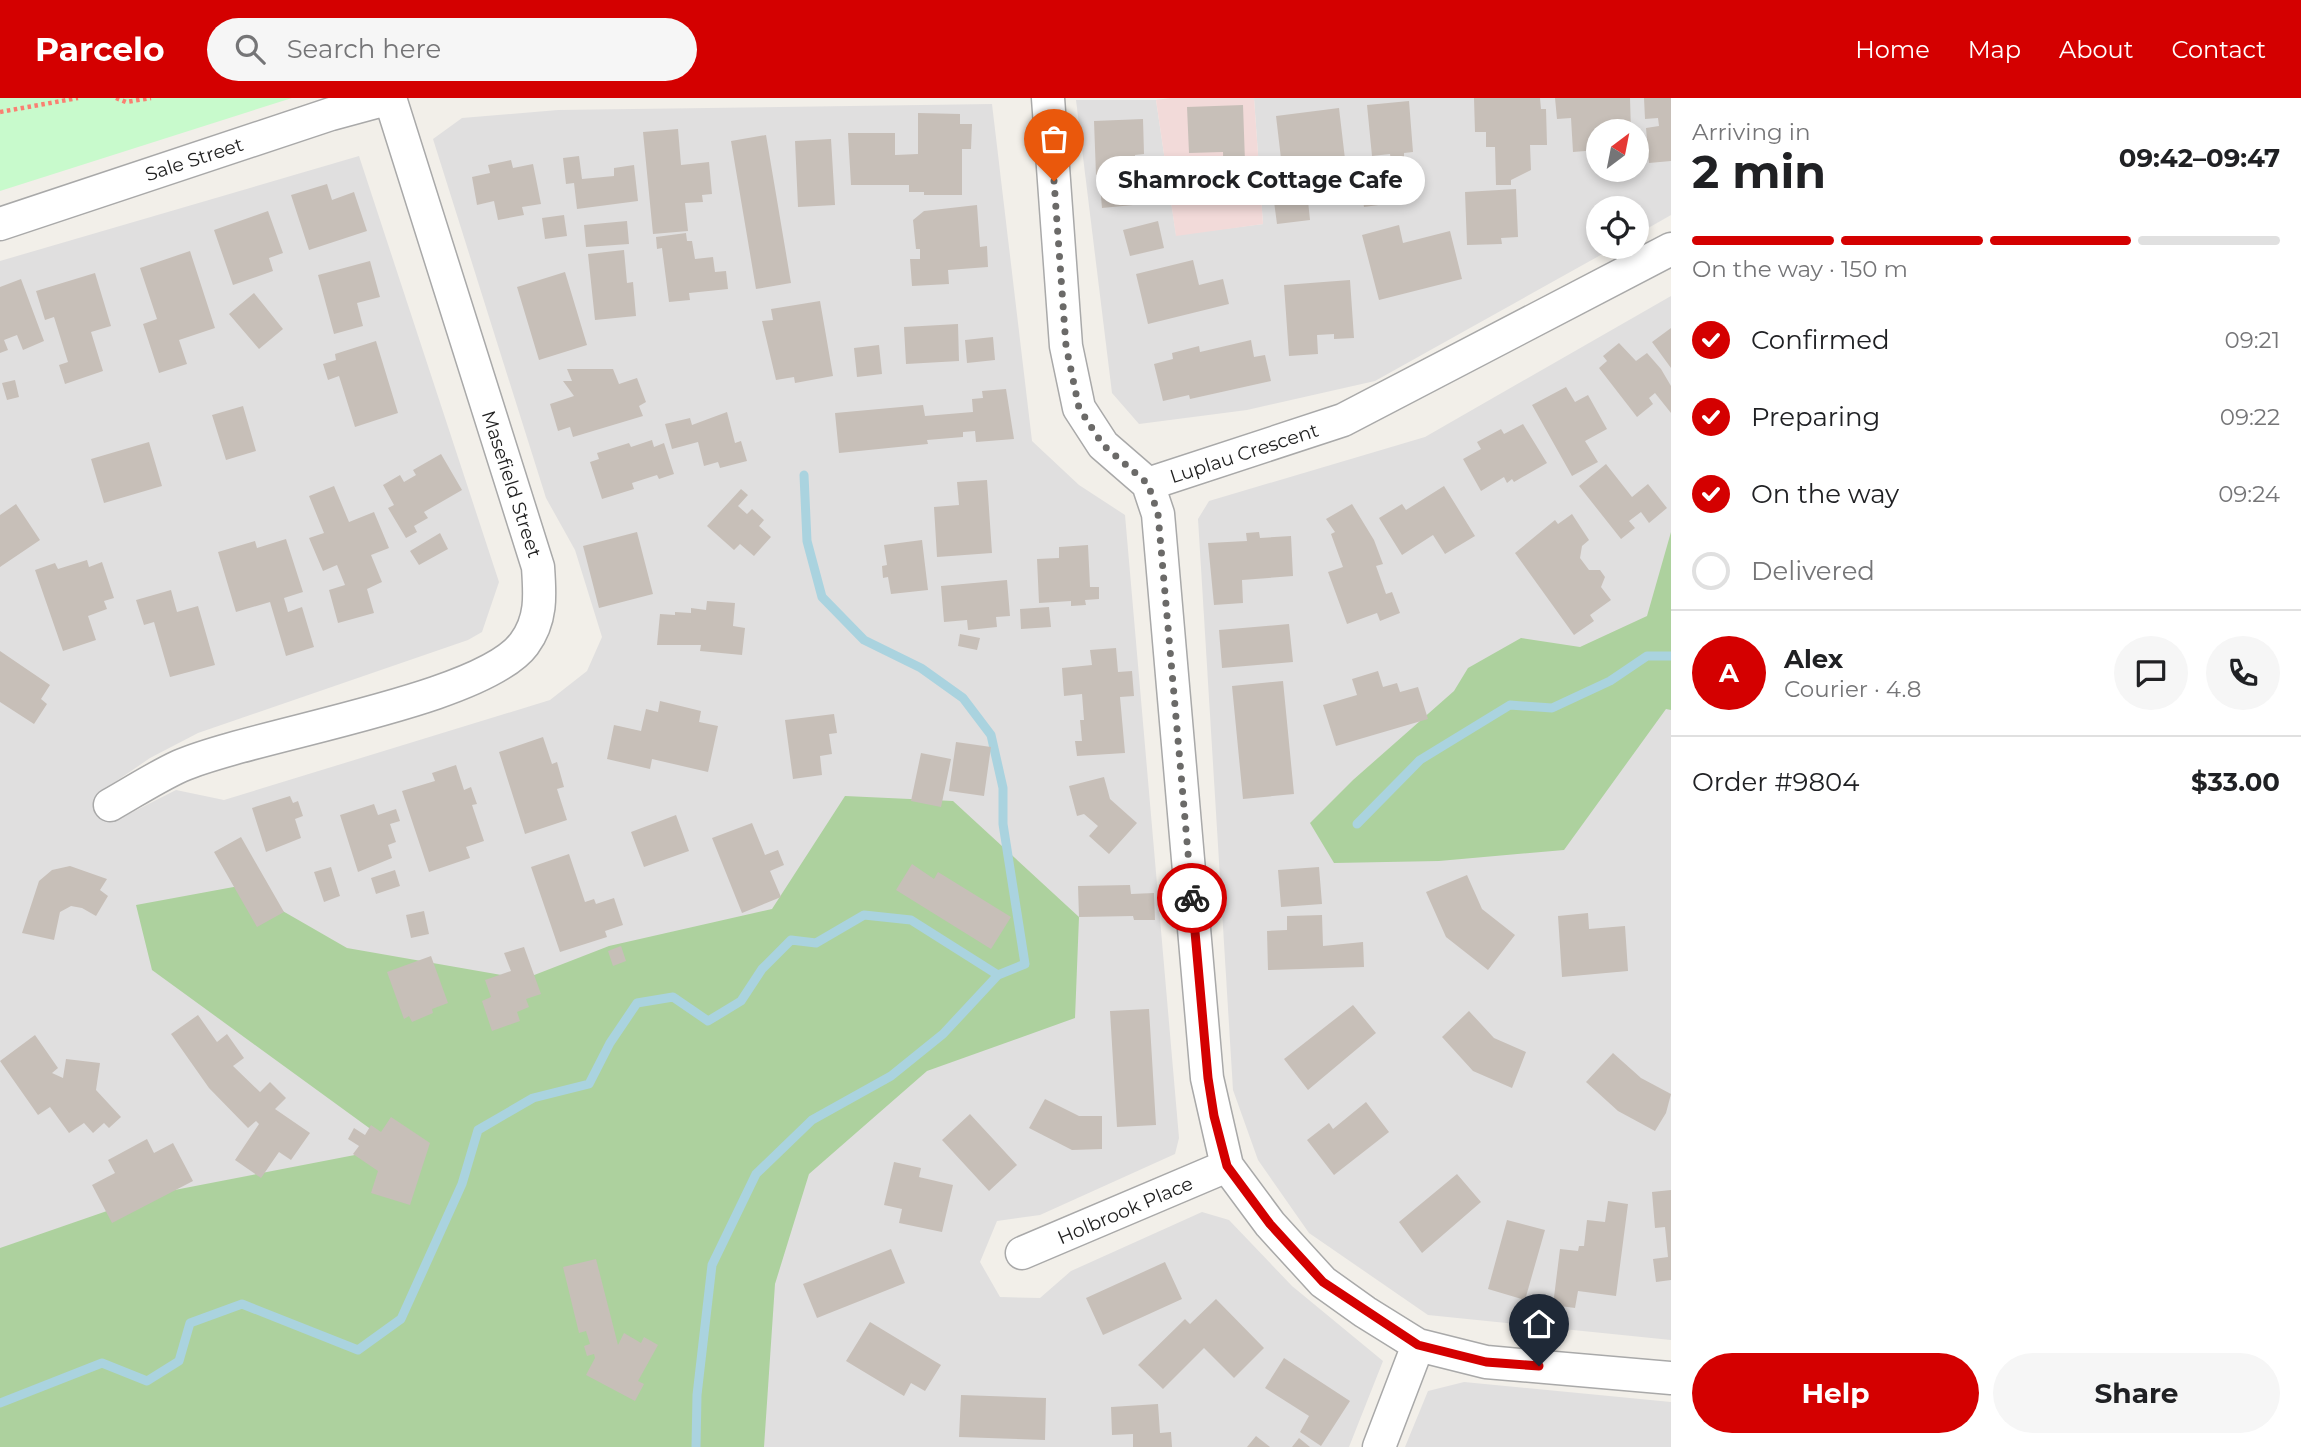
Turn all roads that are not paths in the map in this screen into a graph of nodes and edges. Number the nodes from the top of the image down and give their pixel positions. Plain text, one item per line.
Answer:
1 (390, 98) edge
2 (1048, 98) edge
3 (0, 224) edge
4 (1671, 249) edge
5 (1148, 484) junction
6 (110, 805) dead end
7 (1227, 1166) junction
8 (1022, 1253) dead end
9 (1418, 1345) junction
10 (1671, 1378) edge
11 (1379, 1447) edge

1 - 3 street, Sale Street
1 - 6 street, Masefield Street
2 - 5 street, Luplau Crescent
4 - 5 street, Luplau Crescent
5 - 7 street
7 - 8 street, Holbrook Place
7 - 9 street
9 - 10 street
9 - 11 street

